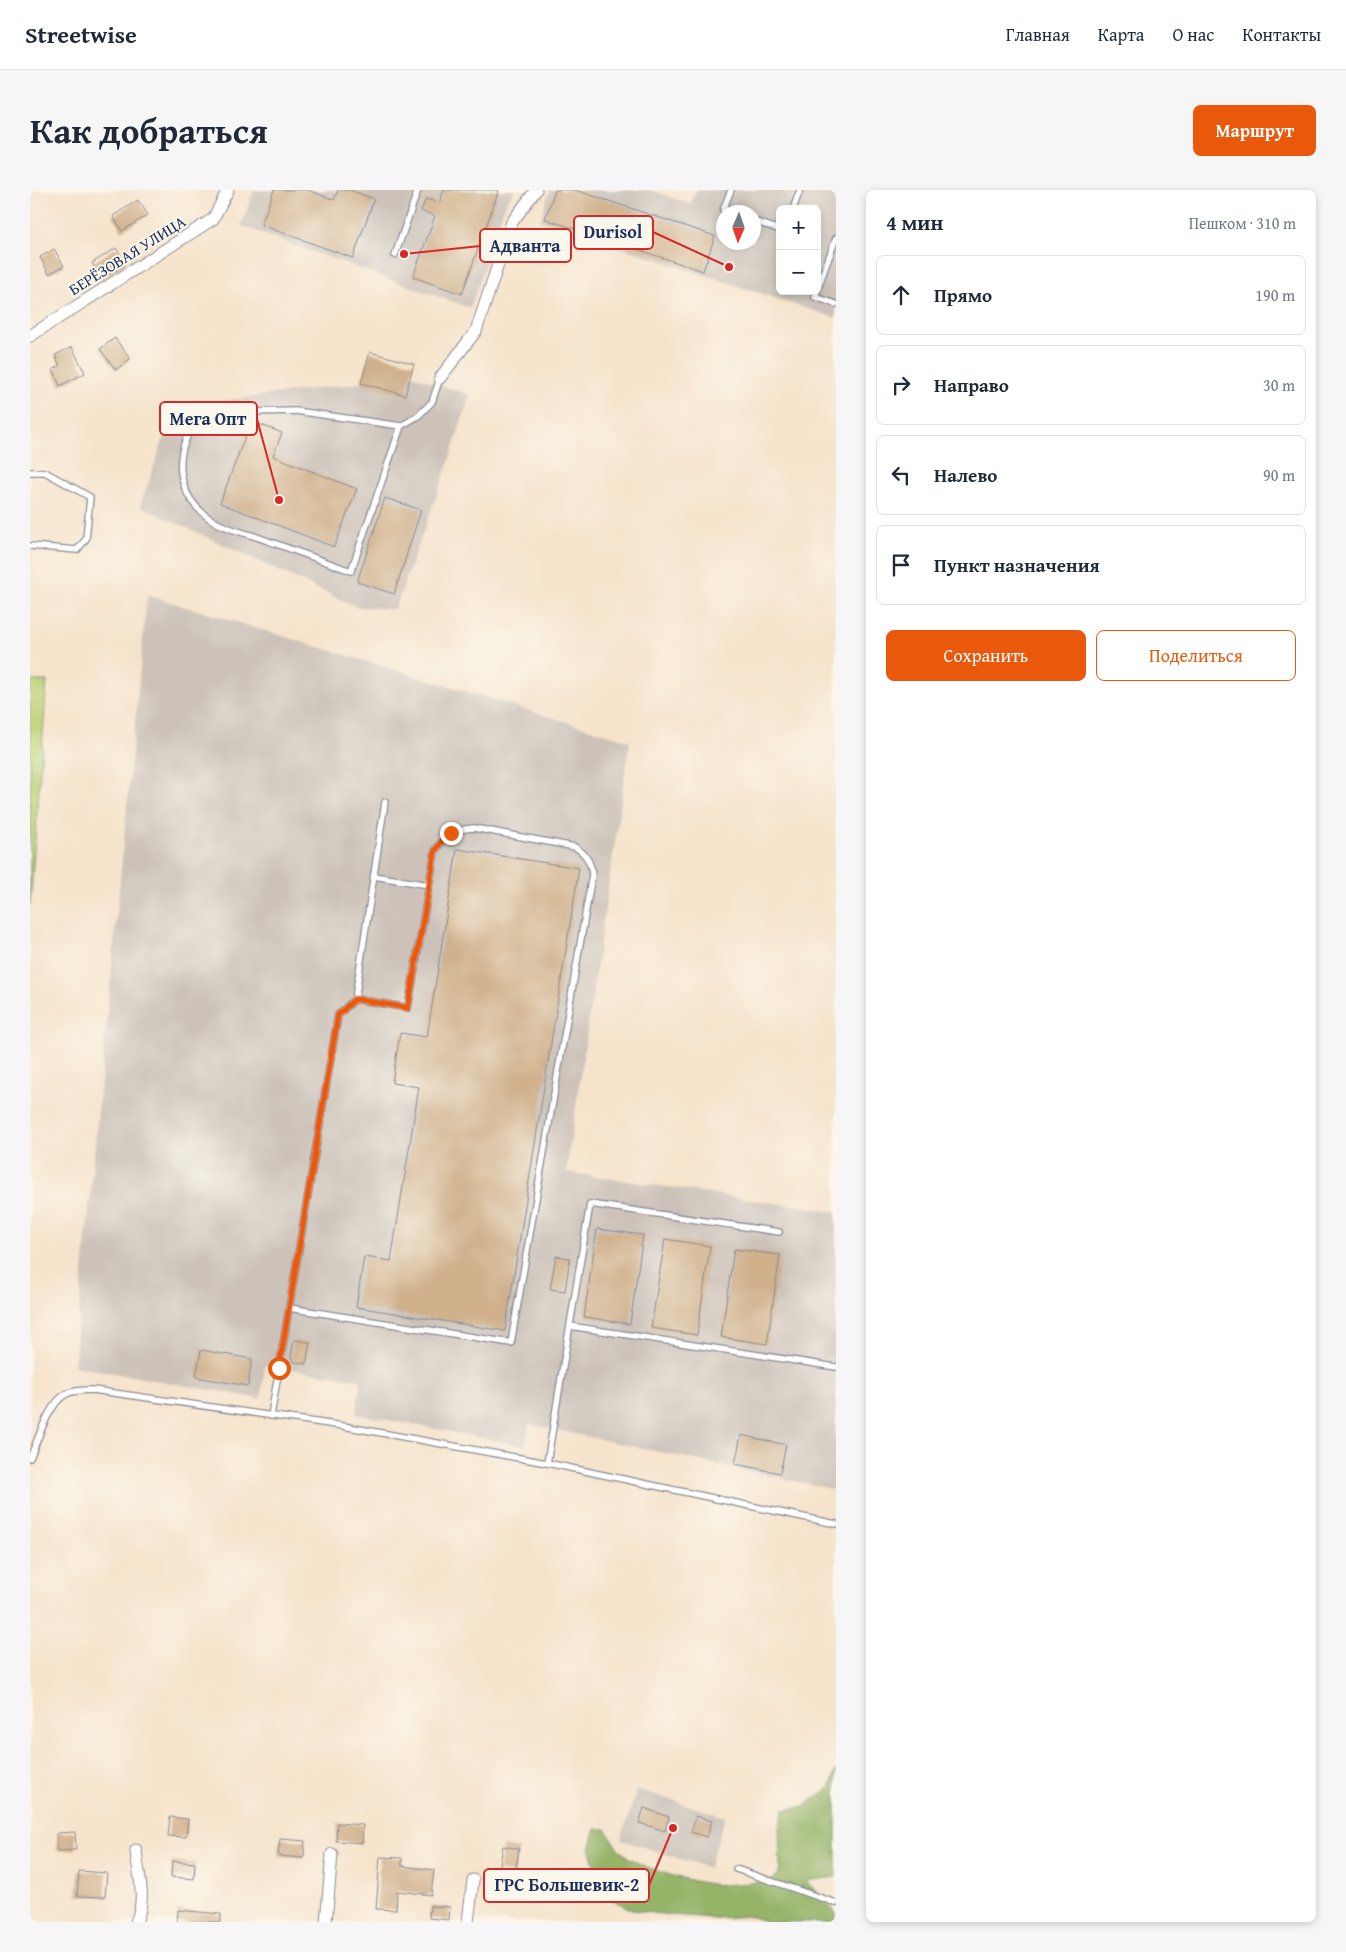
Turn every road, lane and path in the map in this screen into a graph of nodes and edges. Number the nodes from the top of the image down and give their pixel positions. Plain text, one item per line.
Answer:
1 (228, 190) edge
2 (418, 190) edge
3 (536, 190) edge
4 (731, 190) edge
5 (800, 190) edge
6 (725, 205) edge
7 (794, 205) edge
8 (761, 223) edge
9 (776, 229) edge
10 (836, 238) edge
11 (395, 255) dead end
12 (821, 280) edge
13 (816, 295) edge
14 (836, 304) edge
15 (30, 336) edge
16 (440, 378) joint
17 (401, 426) junction
18 (30, 472) edge
19 (30, 546) edge
20 (385, 802) dead end
21 (374, 876) junction
22 (429, 885) junction
23 (355, 999) junction
24 (780, 1232) dead end
25 (289, 1308) junction
26 (570, 1326) junction
27 (836, 1367) edge
28 (271, 1416) junction
29 (30, 1458) edge
30 (547, 1462) junction
31 (836, 1524) edge
32 (136, 1850) dead end
33 (332, 1854) dead end
34 (736, 1869) dead end
35 (473, 1880) dead end
36 (836, 1903) edge
37 (136, 1922) edge
38 (326, 1922) edge
39 (468, 1922) edge

1 - 15 street, БЕРЁЗОВАЯ УЛИЦА
2 - 11 lane
3 - 16 street
4 - 6 lane
5 - 7 lane
8 - 9 lane
10 - 12 lane
13 - 14 lane
16 - 17 lane
17 - 17 lane
18 - 19 lane
20 - 21 lane
21 - 22 lane
21 - 23 lane
22 - 23 lane
22 - 25 lane
23 - 25 lane
24 - 26 lane
25 - 28 lane
26 - 27 lane
26 - 30 lane
28 - 29 lane
28 - 30 lane
30 - 31 lane
32 - 37 street
33 - 38 street
34 - 36 lane
35 - 39 street

